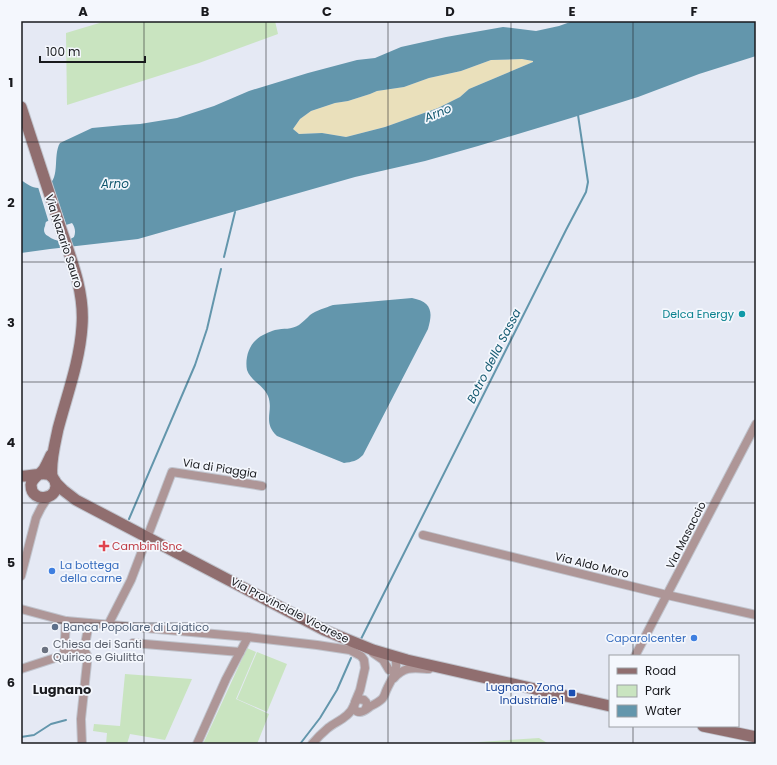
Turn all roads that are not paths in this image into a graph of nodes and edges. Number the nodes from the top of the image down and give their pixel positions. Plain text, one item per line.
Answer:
1 (21, 107) edge
2 (756, 424) edge
3 (54, 449) junction
4 (39, 474) junction
5 (21, 476) edge
6 (54, 480) junction
7 (21, 481) edge
8 (262, 486) dead end
9 (33, 490) junction
10 (49, 497) junction
11 (76, 500) junction
12 (36, 518) junction
13 (423, 535) dead end
14 (148, 537) junction
15 (21, 576) edge
16 (667, 595) junction
17 (21, 609) edge
18 (756, 616) edge
19 (66, 621) junction
20 (89, 623) junction
21 (108, 625) junction
22 (248, 637) junction
23 (350, 641) junction
24 (133, 643) dead end
25 (84, 650) junction
26 (240, 652) junction
27 (64, 655) junction
28 (636, 655) edge
29 (395, 656) junction
30 (21, 669) edge
31 (389, 670) junction
32 (452, 670) junction
33 (393, 679) junction
34 (360, 690) junction
35 (386, 691) junction
36 (365, 700) junction
37 (377, 702) junction
38 (609, 706) edge
39 (358, 707) junction
40 (708, 727) edge
41 (756, 737) edge
42 (82, 744) edge
43 (197, 744) edge
44 (312, 744) edge

1 - 3 main road, Via Nazario Sauro
2 - 16 street, Via Masaccio
3 - 4 main road, Via Nazario Sauro
3 - 6 main road, Via Nazario Sauro
4 - 5 main road
4 - 6 main road
4 - 9 main road
6 - 10 main road
6 - 11 main road, Via Provinciale Vicarese
7 - 9 main road
8 - 14 street, Via di Piaggia
9 - 10 main road
9 - 12 street
10 - 11 main road, Via Provinciale Vicarese
10 - 12 street
11 - 14 main road, Via Provinciale Vicarese
12 - 15 street
13 - 16 street, Via Aldo Moro
14 - 21 street, Via di Piaggia
14 - 23 main road, Via Provinciale Vicarese
16 - 18 street, Via Aldo Moro
16 - 28 street, Via Masaccio
17 - 19 street
19 - 20 street
19 - 27 street
20 - 21 street
20 - 25 street
21 - 22 street
22 - 26 street
22 - 34 street
23 - 29 main road, Via Provinciale Vicarese
23 - 31 street
24 - 26 street
25 - 27 street
25 - 42 street
26 - 43 street
27 - 30 street
29 - 31 street
29 - 32 main road, Via Provinciale Vicarese
29 - 33 street
31 - 35 street
32 - 33 street
32 - 38 main road, Via Provinciale Vicarese
33 - 35 street
34 - 36 street
34 - 39 street
35 - 37 street
36 - 37 street
36 - 39 street
37 - 39 street
39 - 44 street
40 - 41 main road

